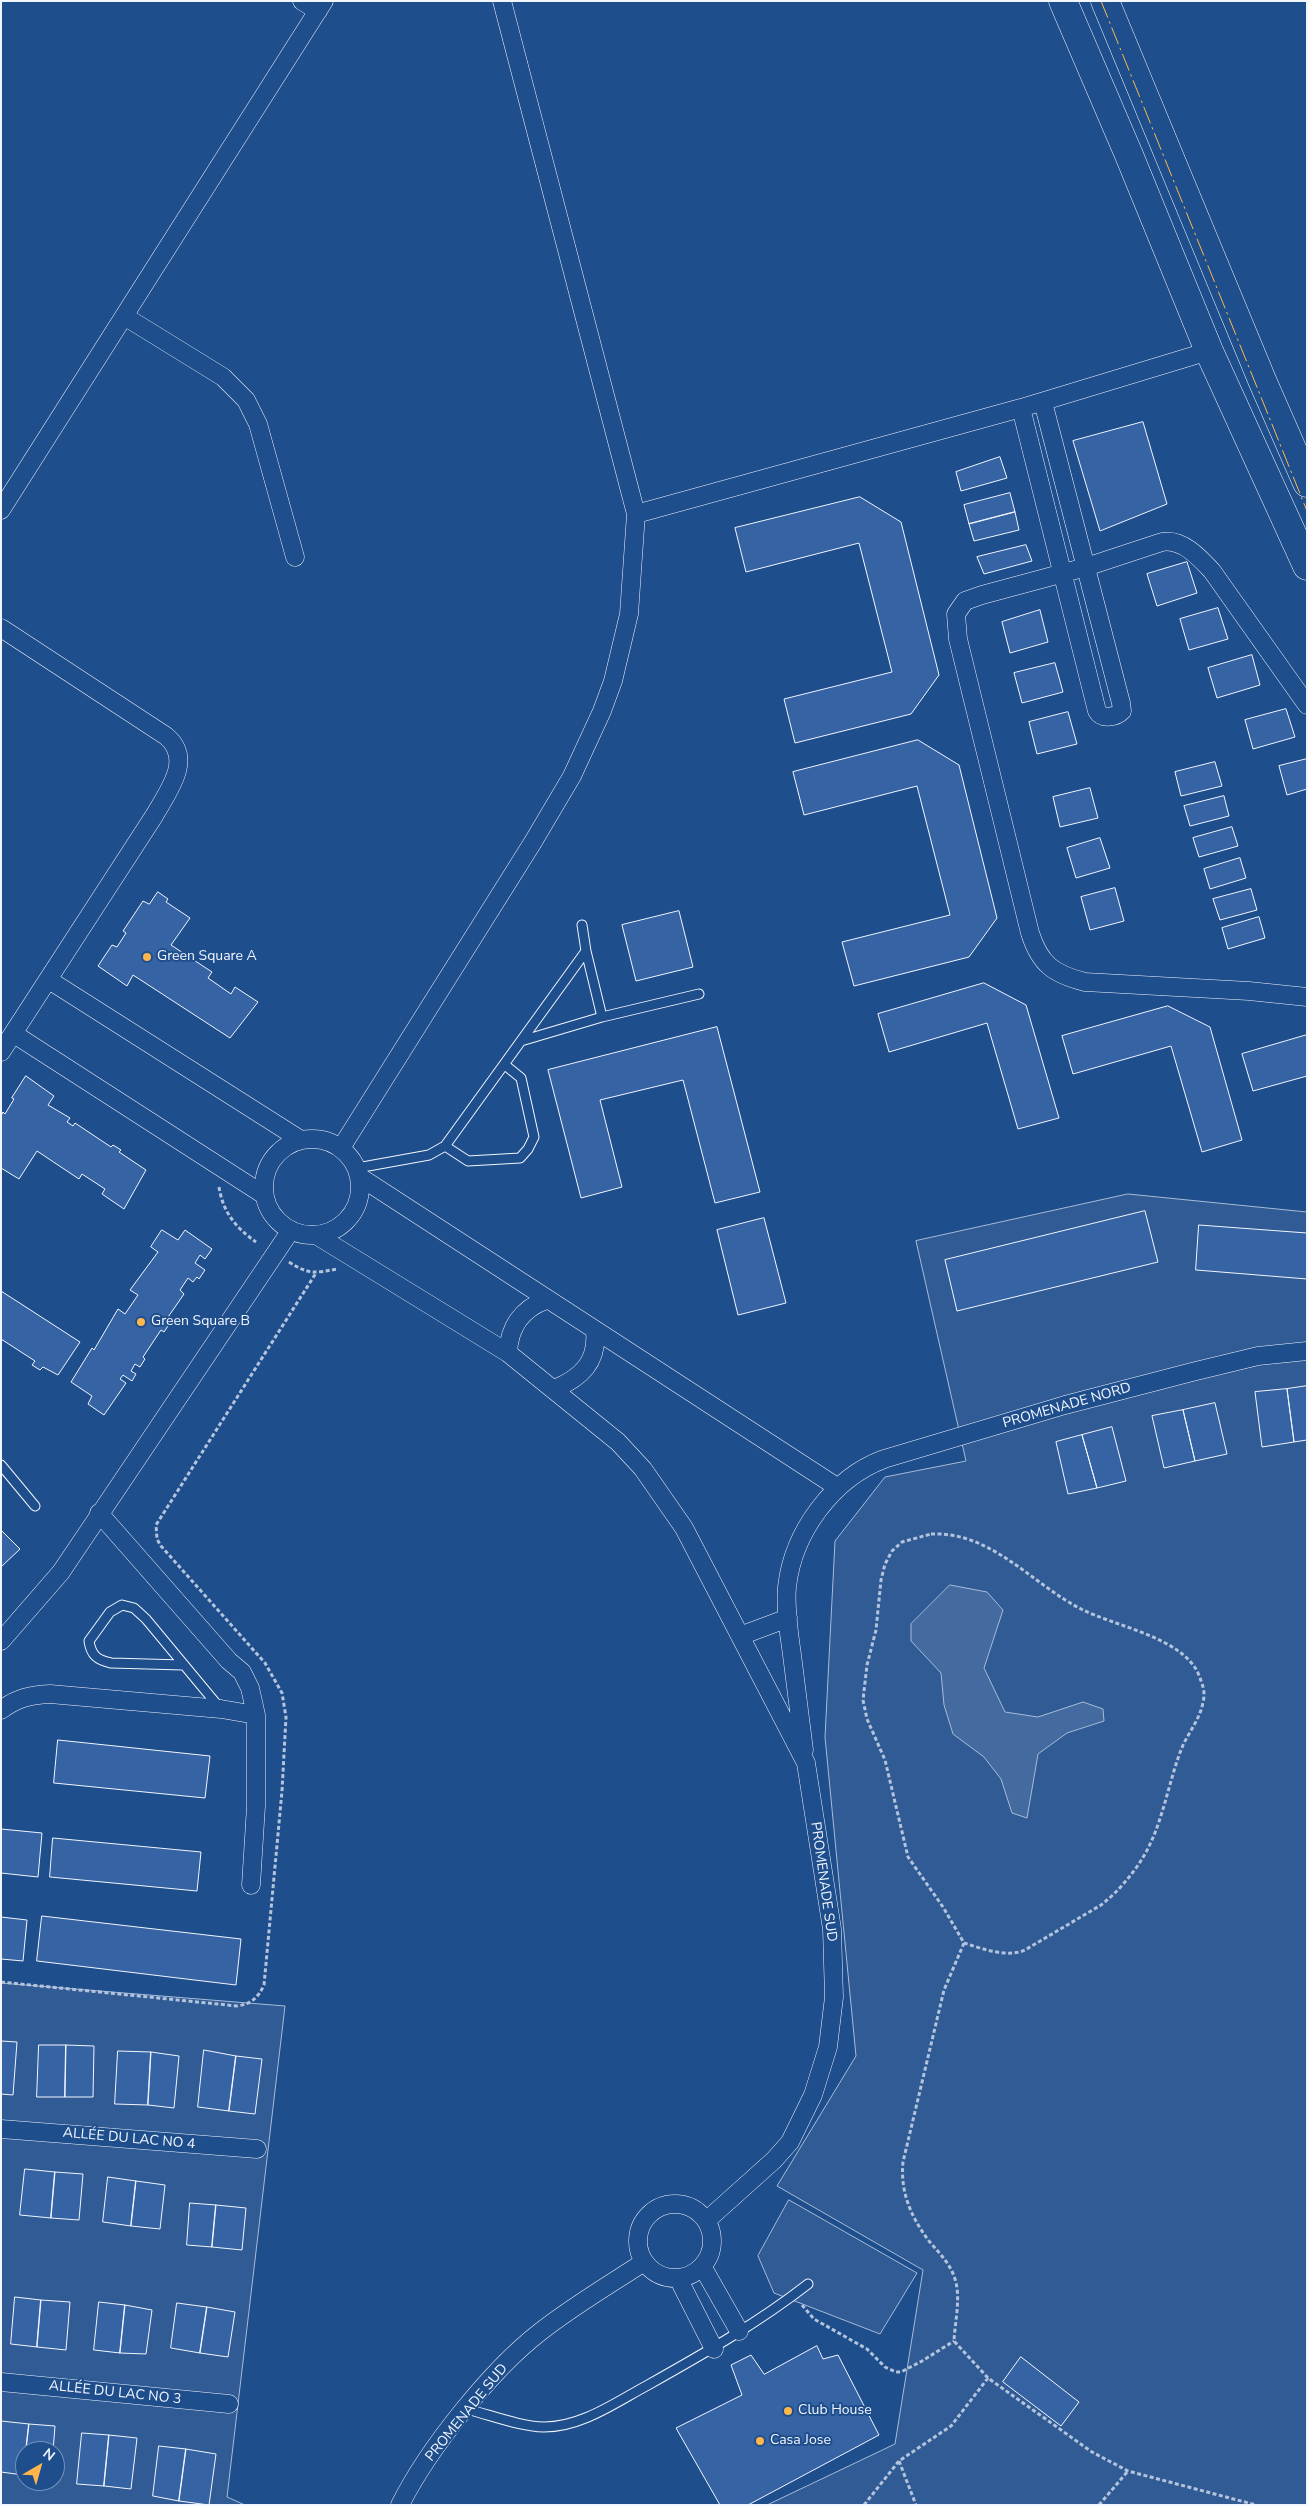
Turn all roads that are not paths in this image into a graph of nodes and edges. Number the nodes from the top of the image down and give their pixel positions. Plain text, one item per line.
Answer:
1 (302, 1) edge
2 (502, 1) edge
3 (1063, 1) edge
4 (1105, 1) edge
5 (321, 6) edge
6 (124, 316) junction
7 (1209, 351) junction
8 (1043, 402) junction
9 (1021, 408) junction
10 (1307, 483) edge
11 (1, 510) edge
12 (636, 514) junction
13 (295, 557) dead end
14 (1307, 566) edge
15 (1086, 567) junction
16 (1063, 572) junction
17 (1, 628) edge
18 (1307, 705) edge
19 (582, 925) dead end
20 (586, 951) junction
21 (49, 980) junction
22 (699, 994) dead end
23 (1307, 997) edge
24 (602, 1017) junction
25 (14, 1034) junction
26 (522, 1041) junction
27 (1, 1052) edge
28 (504, 1065) junction
29 (301, 1140) junction
30 (445, 1146) junction
31 (341, 1148) junction
32 (358, 1172) junction
33 (264, 1195) junction
34 (291, 1230) junction
35 (316, 1235) junction
36 (546, 1300) junction
37 (595, 1331) junction
38 (1307, 1351) edge
39 (508, 1354) junction
40 (554, 1389) junction
41 (1, 1464) edge
42 (837, 1487) junction
43 (35, 1506) dead end
44 (99, 1513) junction
45 (788, 1618) junction
46 (740, 1636) junction
47 (1, 1641) edge
48 (182, 1665) junction
49 (221, 1709) junction
50 (1, 1710) edge
51 (256, 1715) junction
52 (806, 1763) junction
53 (251, 1885) dead end
54 (1, 2129) edge
55 (257, 2149) dead end
56 (706, 2221) junction
57 (644, 2262) junction
58 (702, 2266) junction
59 (678, 2278) junction
60 (808, 2284) dead end
61 (739, 2331) junction
62 (714, 2349) junction
63 (1, 2382) edge
64 (229, 2404) dead end
65 (466, 2409) junction
66 (400, 2505) edge

1 - 5 street
2 - 12 street
3 - 7 highway
4 - 10 highway
5 - 6 street
6 - 11 street
6 - 13 street
7 - 8 street
7 - 14 highway
8 - 9 street
8 - 15 street
9 - 12 street
9 - 16 street
12 - 31 street
15 - 16 street
15 - 16 street
15 - 18 street
16 - 23 street
17 - 21 street
19 - 20 lane
20 - 24 lane
20 - 26 lane
21 - 25 street
21 - 29 street
22 - 24 lane
24 - 26 lane
25 - 27 street
25 - 33 street
26 - 28 lane
28 - 30 lane
28 - 30 lane
29 - 31 street
29 - 33 street
30 - 32 lane
31 - 32 street
32 - 35 street
32 - 36 street
33 - 34 street
34 - 35 street
34 - 44 street
35 - 39 street
36 - 37 street
36 - 39 street
37 - 40 street
37 - 42 street
38 - 42 street, PROMENADE NORD
39 - 40 street
40 - 46 street, PROMENADE SUD
41 - 43 lane
42 - 45 street, PROMENADE NORD
44 - 47 street
44 - 51 street
45 - 46 street
45 - 52 street, PROMENADE NORD
46 - 52 street, PROMENADE SUD
48 - 48 lane
48 - 49 lane
49 - 50 street
49 - 51 street
51 - 53 street
52 - 56 street, PROMENADE SUD
54 - 55 street, ALLÉE DU LAC NO 4
56 - 57 street
56 - 58 street
57 - 59 street
57 - 65 street, PROMENADE SUD
58 - 59 street
58 - 61 street
59 - 62 street
60 - 61 lane
61 - 62 lane
62 - 65 lane
63 - 64 street, ALLÉE DU LAC NO 3
65 - 66 street, PROMENADE SUD

